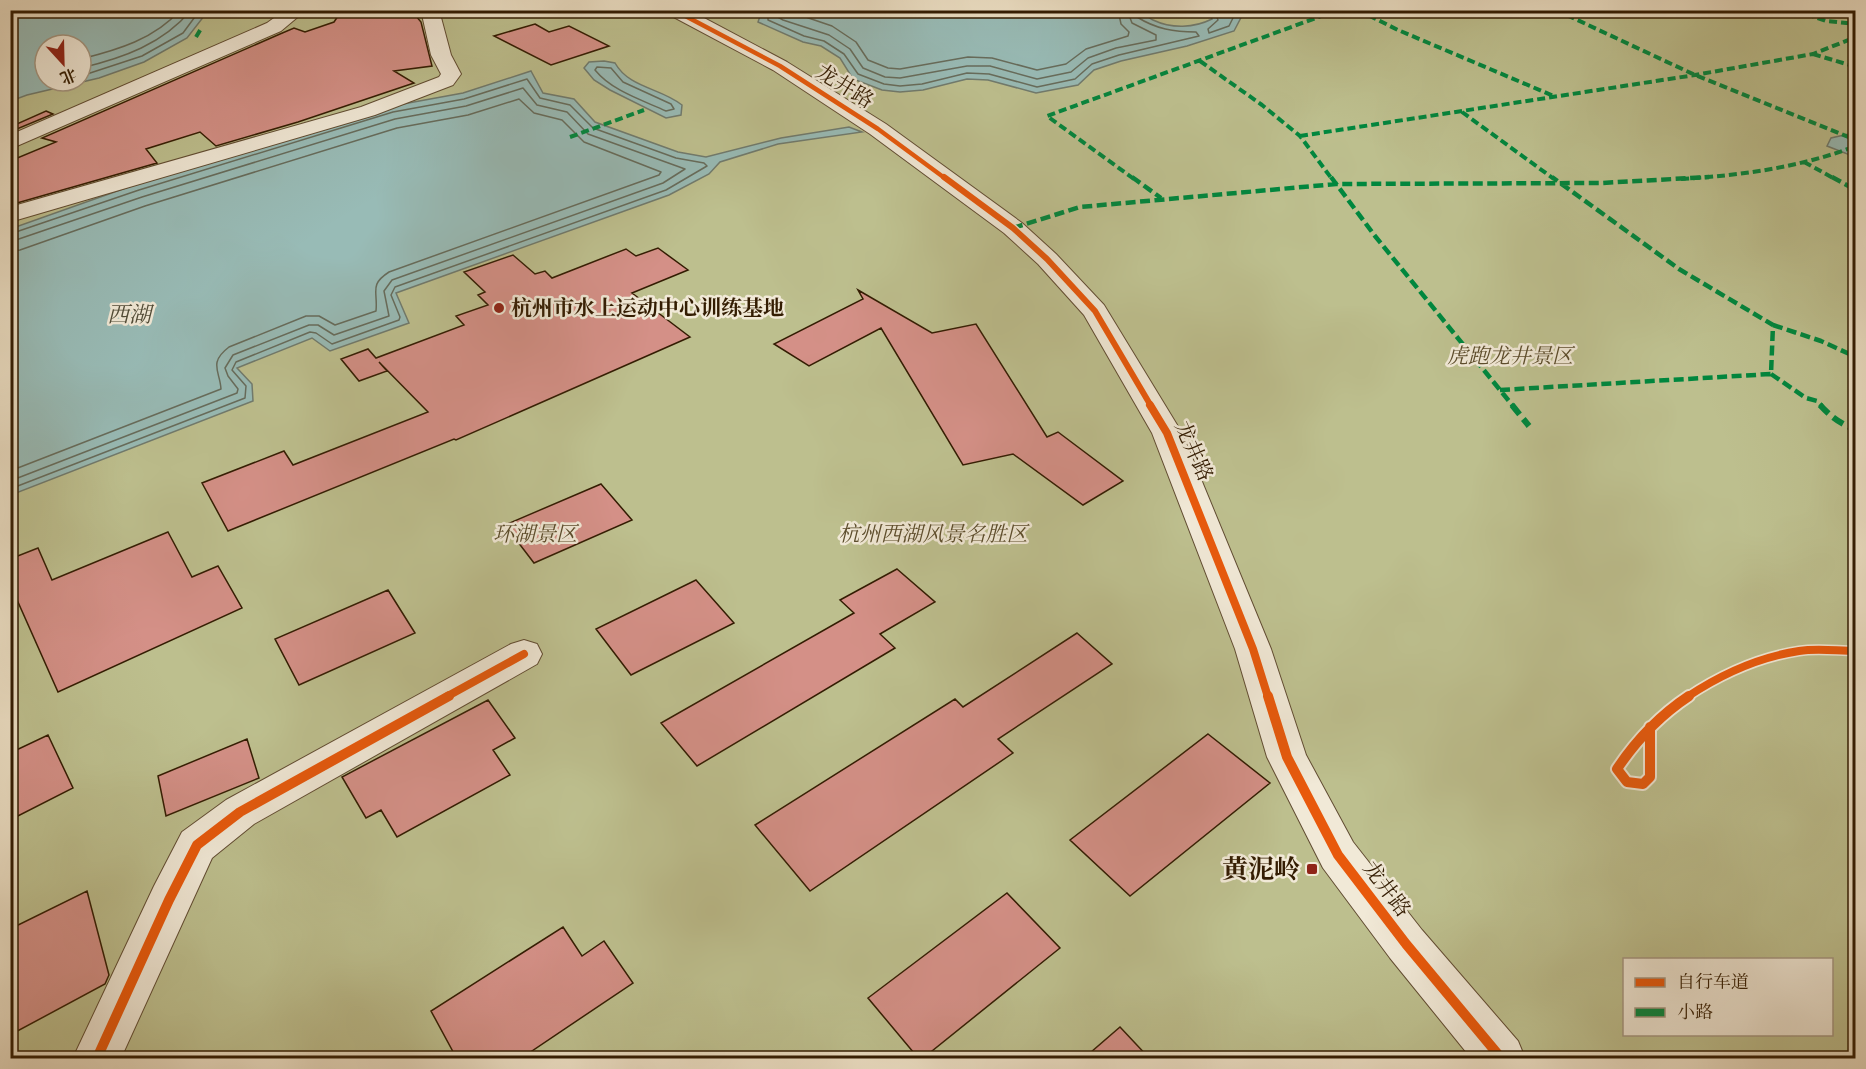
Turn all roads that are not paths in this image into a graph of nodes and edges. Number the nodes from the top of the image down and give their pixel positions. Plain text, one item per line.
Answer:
1 (297, 10) edge
2 (430, 10) edge
3 (684, 12) edge
4 (10, 143) edge
5 (10, 215) edge
6 (524, 654) dead end
7 (97, 1059) edge
8 (1501, 1059) edge

1 - 4 street
2 - 5 street
3 - 8 street, 龙井路
6 - 7 street

